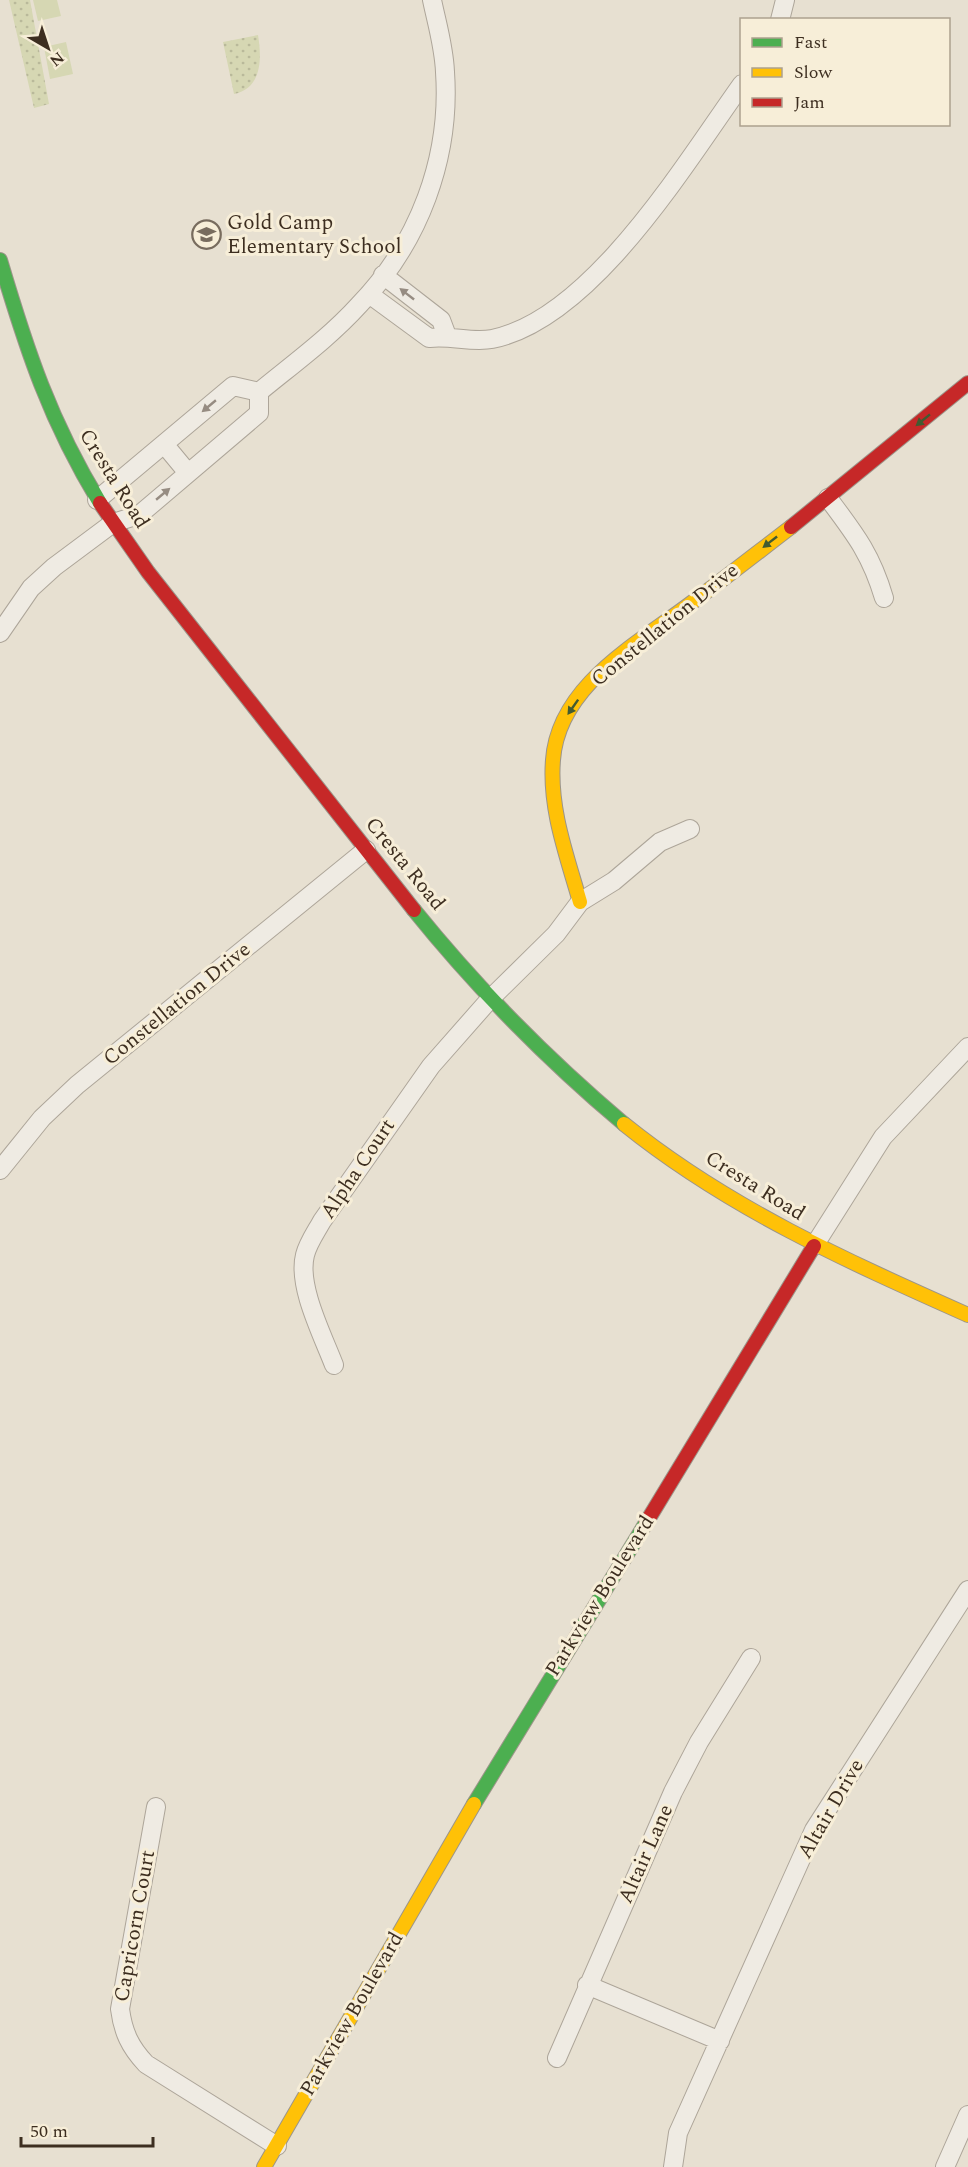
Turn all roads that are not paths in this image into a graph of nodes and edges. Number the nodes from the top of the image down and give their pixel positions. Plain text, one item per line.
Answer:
1 (432, 0) edge
2 (785, 0) edge
3 (780, 18) edge
4 (740, 85) edge
5 (0, 260) edge
6 (383, 275) junction
7 (369, 294) junction
8 (447, 336) junction
9 (968, 383) edge
10 (259, 392) junction
11 (164, 444) junction
12 (188, 473) junction
13 (828, 498) junction
14 (97, 500) junction
15 (113, 523) junction
16 (884, 598) dead end
17 (0, 633) edge
18 (690, 829) dead end
19 (366, 850) junction
20 (580, 902) junction
21 (490, 999) junction
22 (968, 1047) edge
23 (0, 1170) edge
24 (814, 1246) junction
25 (968, 1315) edge
26 (334, 1365) dead end
27 (968, 1590) edge
28 (751, 1658) dead end
29 (156, 1807) dead end
30 (587, 1985) junction
31 (720, 2042) junction
32 (557, 2058) dead end
33 (968, 2115) edge
34 (277, 2146) junction
35 (264, 2167) edge
36 (673, 2167) edge
37 (945, 2167) edge

1 - 6 street
2 - 3 street
4 - 8 street
5 - 14 street, Cresta Road
6 - 7 street
8 -> 6 street
7 - 8 street
7 - 10 street
9 -> 13 street, Constellation Drive
10 -> 11 street
10 - 12 street
11 - 12 street
11 - 14 street
15 -> 12 street
13 - 16 street
13 -> 20 street, Constellation Drive
14 - 15 street, Cresta Road
15 - 17 street
15 - 19 street, Cresta Road
18 - 20 street
19 - 21 street, Cresta Road
19 - 23 street, Constellation Drive
20 - 21 street
21 - 24 street, Cresta Road
21 - 26 street, Alpha Court
22 - 24 street, Parkview Boulevard
24 - 25 street, Cresta Road
24 - 34 street, Parkview Boulevard
27 - 31 street, Altair Drive
28 - 30 street, Altair Lane
29 - 34 street, Capricorn Court
30 - 31 street
30 - 32 street, Altair Lane
31 - 36 street, Altair Drive
33 - 37 street
34 - 35 street, Parkview Boulevard

